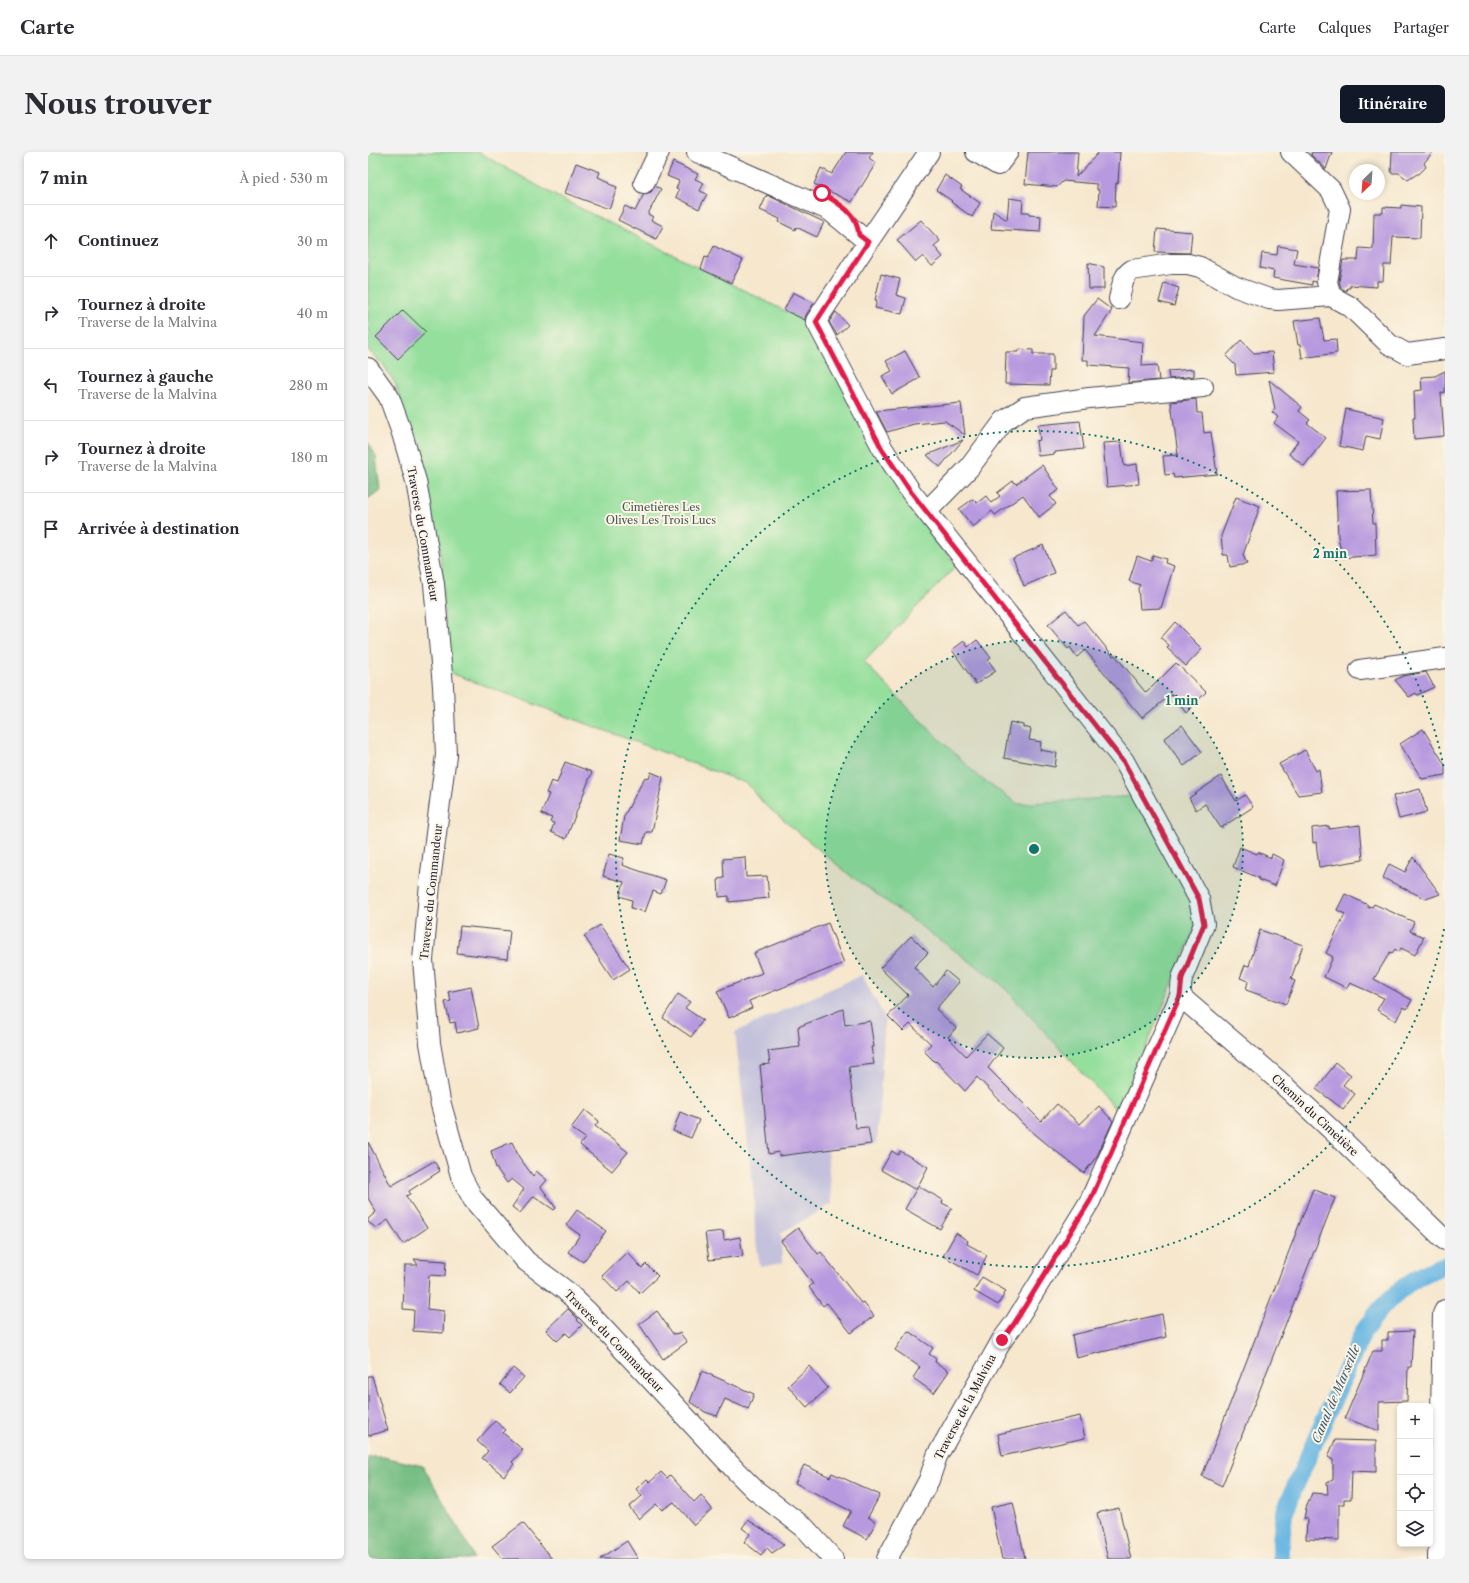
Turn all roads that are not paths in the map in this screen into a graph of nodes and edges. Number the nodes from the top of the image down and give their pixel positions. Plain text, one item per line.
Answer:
1 (659, 152) edge
2 (697, 152) edge
3 (728, 152) edge
4 (929, 152) edge
5 (976, 152) edge
6 (1008, 152) edge
7 (1291, 152) edge
8 (644, 183) dead end
9 (863, 238) junction
10 (1331, 296) junction
11 (1119, 299) dead end
12 (1445, 349) edge
13 (368, 368) edge
14 (1203, 387) dead end
15 (927, 511) junction
16 (1445, 658) edge
17 (1360, 670) dead end
18 (1180, 996) junction
19 (1445, 1240) edge
20 (1445, 1310) edge
21 (833, 1559) edge
22 (887, 1559) edge
23 (1438, 1559) edge

1 - 8 street
2 - 9 street
3 - 9 street
4 - 9 street, Traverse de la Malvina
5 - 6 street
7 - 10 street
9 - 15 street, Traverse de la Malvina
10 - 11 street
10 - 12 street
13 - 21 street, Traverse du Commandeur
14 - 15 street
15 - 18 street, Traverse de la Malvina
16 - 17 street
18 - 19 street, Chemin du Cimetière
18 - 22 street, Traverse de la Malvina
20 - 23 street

